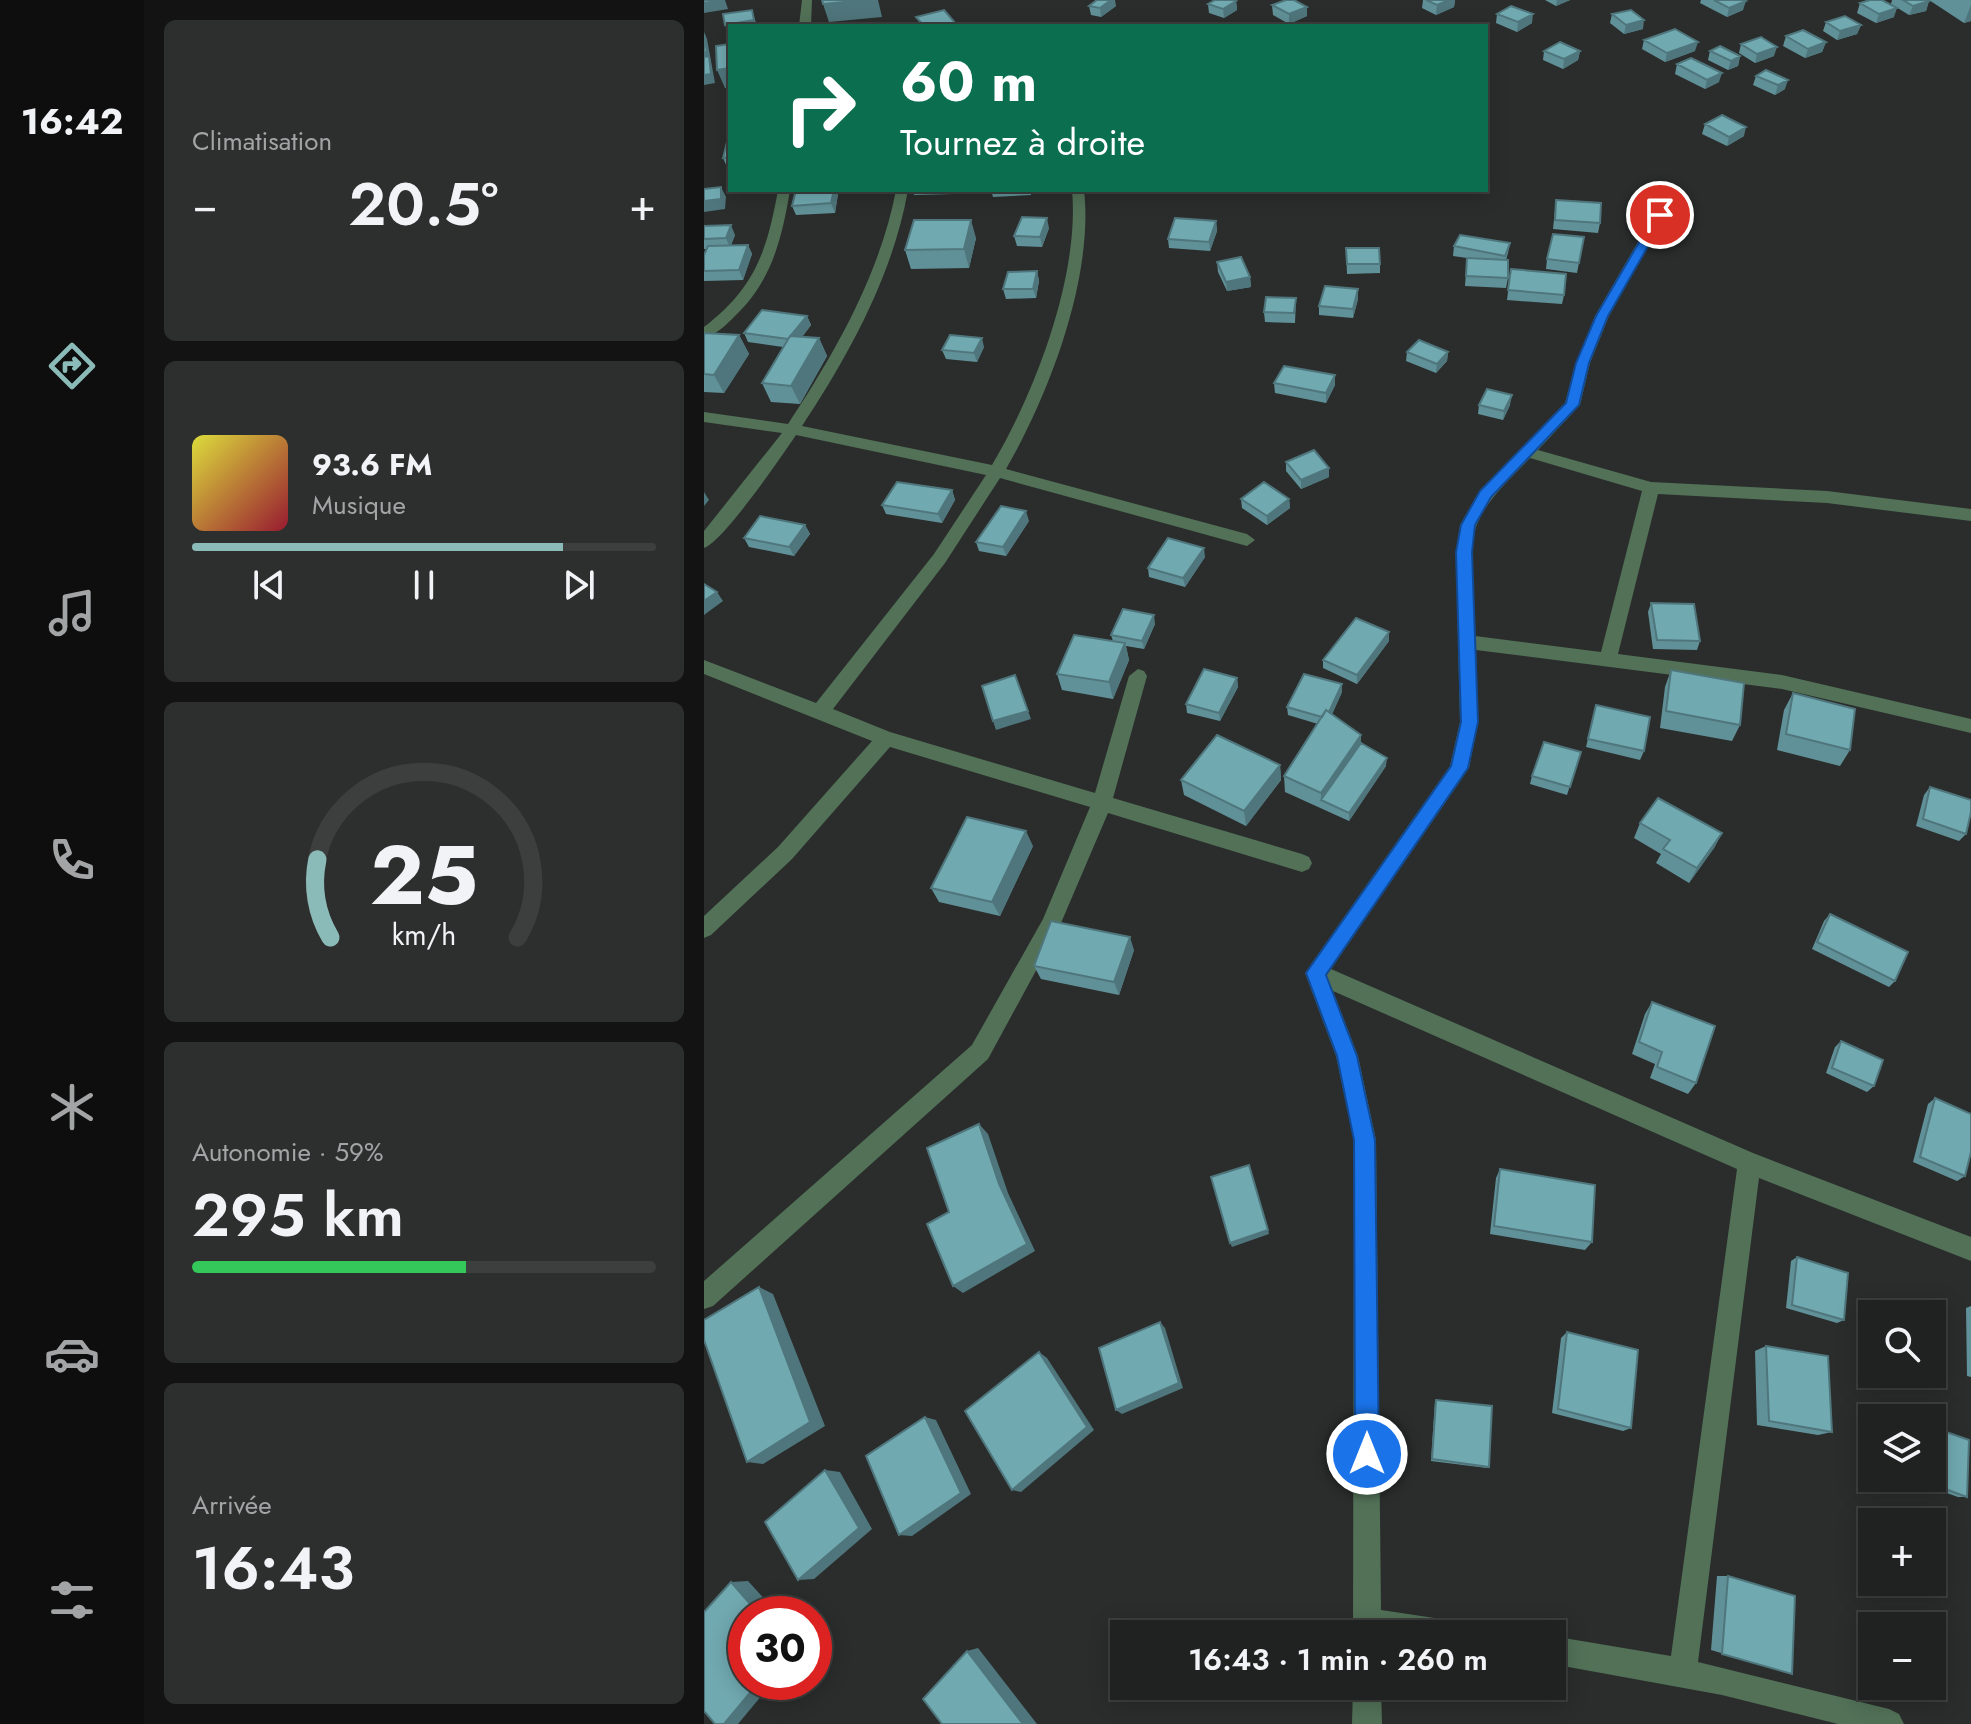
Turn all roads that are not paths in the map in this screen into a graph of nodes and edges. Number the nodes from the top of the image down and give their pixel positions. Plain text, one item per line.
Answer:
1 (807, 0) edge
2 (805, 24) edge
3 (1674, 190) dead end
4 (784, 192) edge
5 (901, 192) edge
6 (1078, 192) edge
7 (704, 334) edge
8 (704, 417) edge
9 (796, 427) junction
10 (1526, 452) junction
11 (997, 472) junction
12 (1651, 488) junction
13 (1971, 515) edge
14 (1247, 540) dead end
15 (704, 542) edge
16 (1467, 642) junction
17 (1608, 660) junction
18 (704, 667) edge
19 (1138, 676) dead end
20 (820, 712) junction
21 (1971, 726) edge
22 (886, 738) junction
23 (1102, 803) junction
24 (1302, 863) dead end
25 (704, 929) edge
26 (1316, 973) junction
27 (1749, 1163) junction
28 (1971, 1249) edge
29 (704, 1297) edge
30 (1367, 1620) edge
31 (1566, 1652) edge
32 (1683, 1670) junction
33 (1367, 1700) edge
34 (1367, 1724) edge
35 (1889, 1724) edge

1 - 2 street
3 - 10 street
4 - 7 street
5 - 9 street
6 - 11 street
8 - 9 street
9 - 11 street
9 - 15 street
10 - 12 street
10 - 16 street
11 - 14 street
11 - 20 street
12 - 13 street
12 - 17 street
16 - 17 street
16 - 26 street
17 - 21 street
18 - 20 street
19 - 23 street
20 - 22 street
22 - 23 street
22 - 25 street
23 - 24 street
23 - 29 street
26 - 27 street
26 - 30 street
27 - 28 street
27 - 32 street
31 - 32 street
32 - 35 street
33 - 34 street

